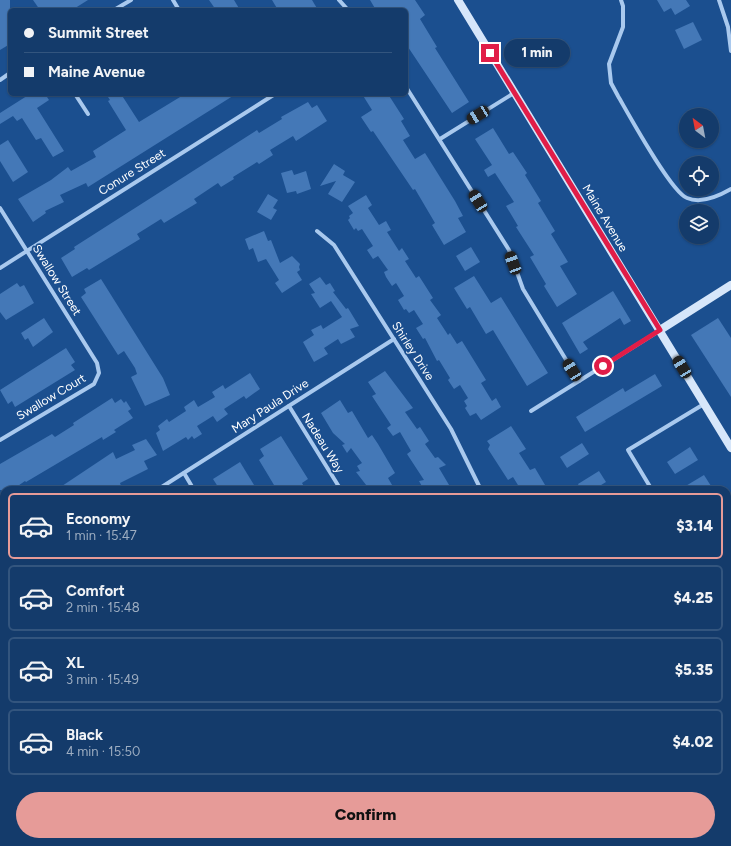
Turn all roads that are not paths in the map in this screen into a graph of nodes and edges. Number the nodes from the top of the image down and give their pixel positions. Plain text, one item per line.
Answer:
1 (131, 0) edge
2 (340, 0) edge
3 (458, 0) edge
4 (621, 0) edge
5 (719, 0) edge
6 (117, 8) edge
7 (346, 8) edge
8 (731, 51) edge
9 (408, 89) edge
10 (514, 93) junction
11 (76, 96) edge
12 (272, 96) edge
13 (88, 114) dead end
14 (440, 139) junction
15 (731, 189) edge
16 (0, 208) edge
17 (317, 231) dead end
18 (27, 251) junction
19 (0, 268) edge
20 (731, 286) edge
21 (660, 330) junction
22 (394, 339) junction
23 (97, 363) joint
24 (579, 380) junction
25 (704, 404) junction
26 (289, 406) junction
27 (531, 411) dead end
28 (0, 440) edge
29 (731, 448) edge
30 (184, 473) junction
31 (163, 486) edge
32 (192, 486) edge
33 (339, 486) edge
34 (479, 486) edge
35 (650, 486) edge

1 - 6 street
2 - 7 street
3 - 10 street, Maine Avenue
4 - 15 street
5 - 8 street
9 - 14 street
10 - 14 street
10 - 21 street, Maine Avenue
11 - 13 street
12 - 18 street, Conure Street
14 - 24 street
16 - 18 street, Swallow Street
17 - 22 street, Shirley Drive
18 - 19 street, Conure Street
18 - 23 street, Swallow Street
20 - 21 street
21 - 24 street
21 - 25 street, Maine Avenue
22 - 26 street, Mary Paula Drive
22 - 34 street, Shirley Drive
23 - 28 street, Swallow Court
24 - 27 street
25 - 29 street, Maine Avenue
25 - 35 street
26 - 30 street, Mary Paula Drive
26 - 33 street, Nadeau Way
30 - 31 street, Mary Paula Drive
30 - 32 street

